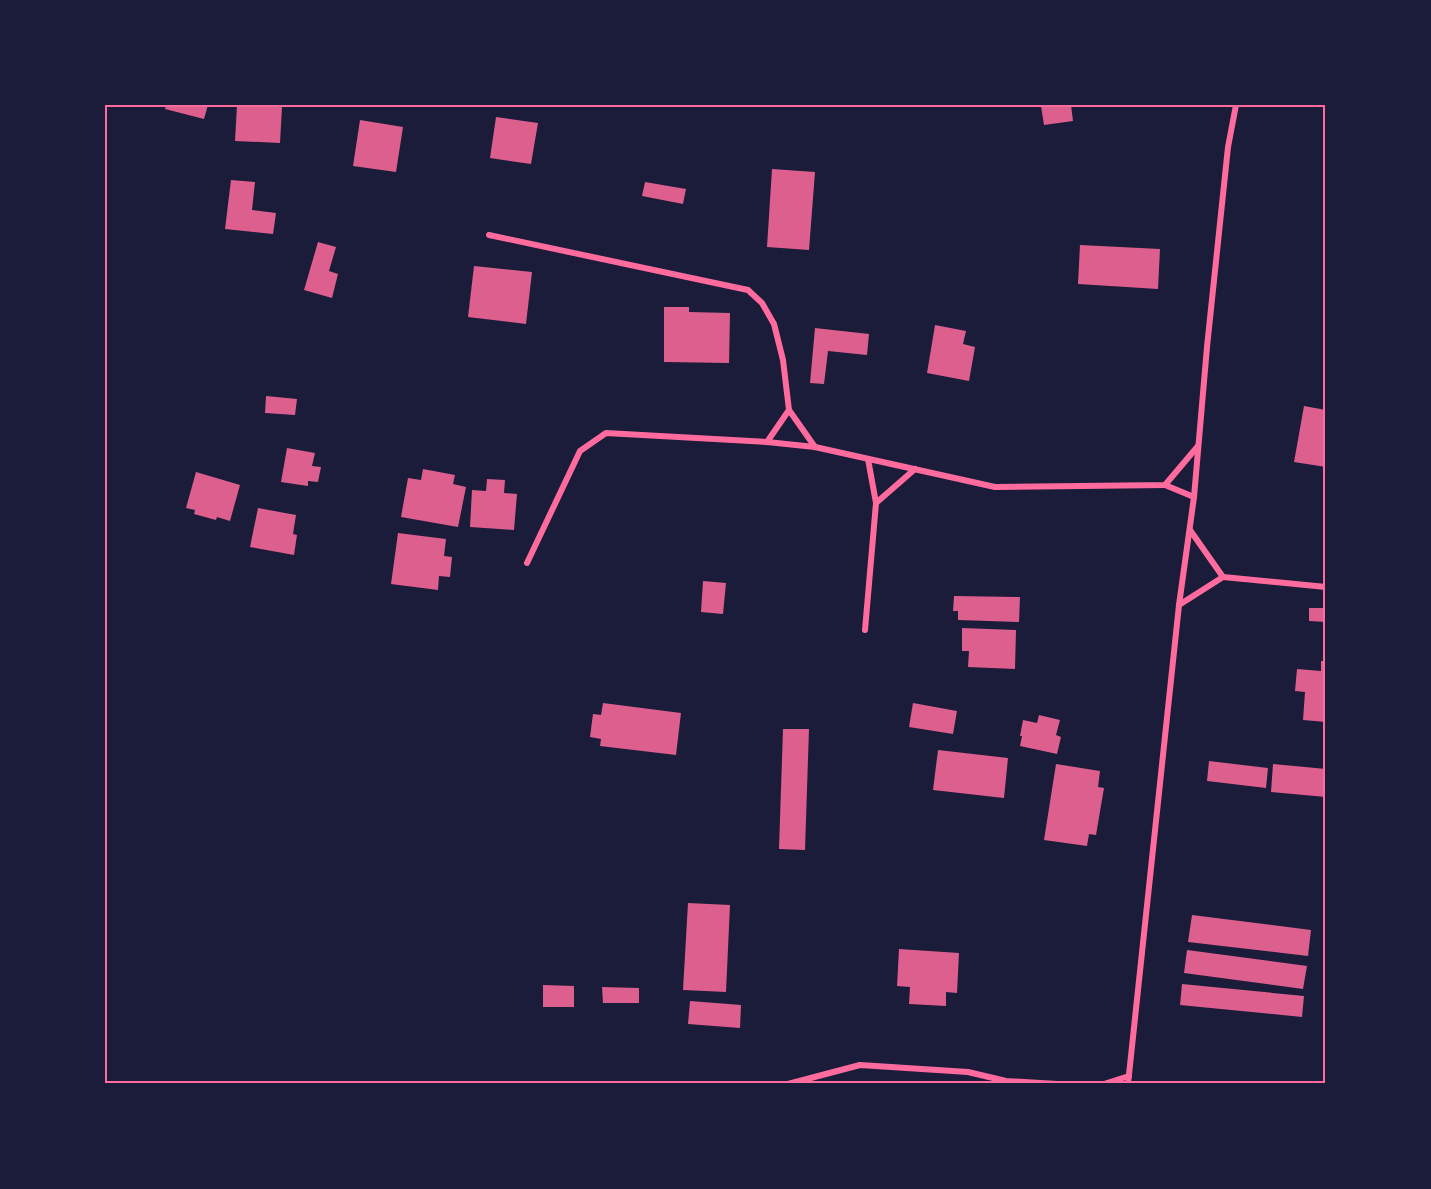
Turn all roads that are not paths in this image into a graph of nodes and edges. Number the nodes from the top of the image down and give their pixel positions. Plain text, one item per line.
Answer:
1 (1236, 105) edge
2 (489, 235) dead end
3 (789, 410) junction
4 (767, 442) junction
5 (1199, 445) junction
6 (815, 447) junction
7 (868, 459) junction
8 (915, 469) junction
9 (1165, 485) junction
10 (1194, 497) junction
11 (876, 503) junction
12 (1189, 530) junction
13 (527, 563) dead end
14 (1223, 577) junction
15 (1326, 587) edge
16 (1179, 605) junction
17 (865, 630) dead end
18 (1129, 1076) junction
19 (789, 1084) edge
20 (1057, 1084) edge
21 (1104, 1084) edge
22 (1128, 1084) edge

1 - 5 street
2 - 3 street
3 - 4 street
3 - 6 street
4 - 6 street
4 - 13 street
5 - 9 street
5 - 10 street
6 - 7 street
7 - 8 street
7 - 11 street
8 - 9 street
8 - 11 street
9 - 10 street
10 - 12 street
11 - 17 street
12 - 14 street
12 - 16 street
14 - 15 street
14 - 16 street
16 - 18 street
18 - 21 street
18 - 22 street
19 - 20 street

